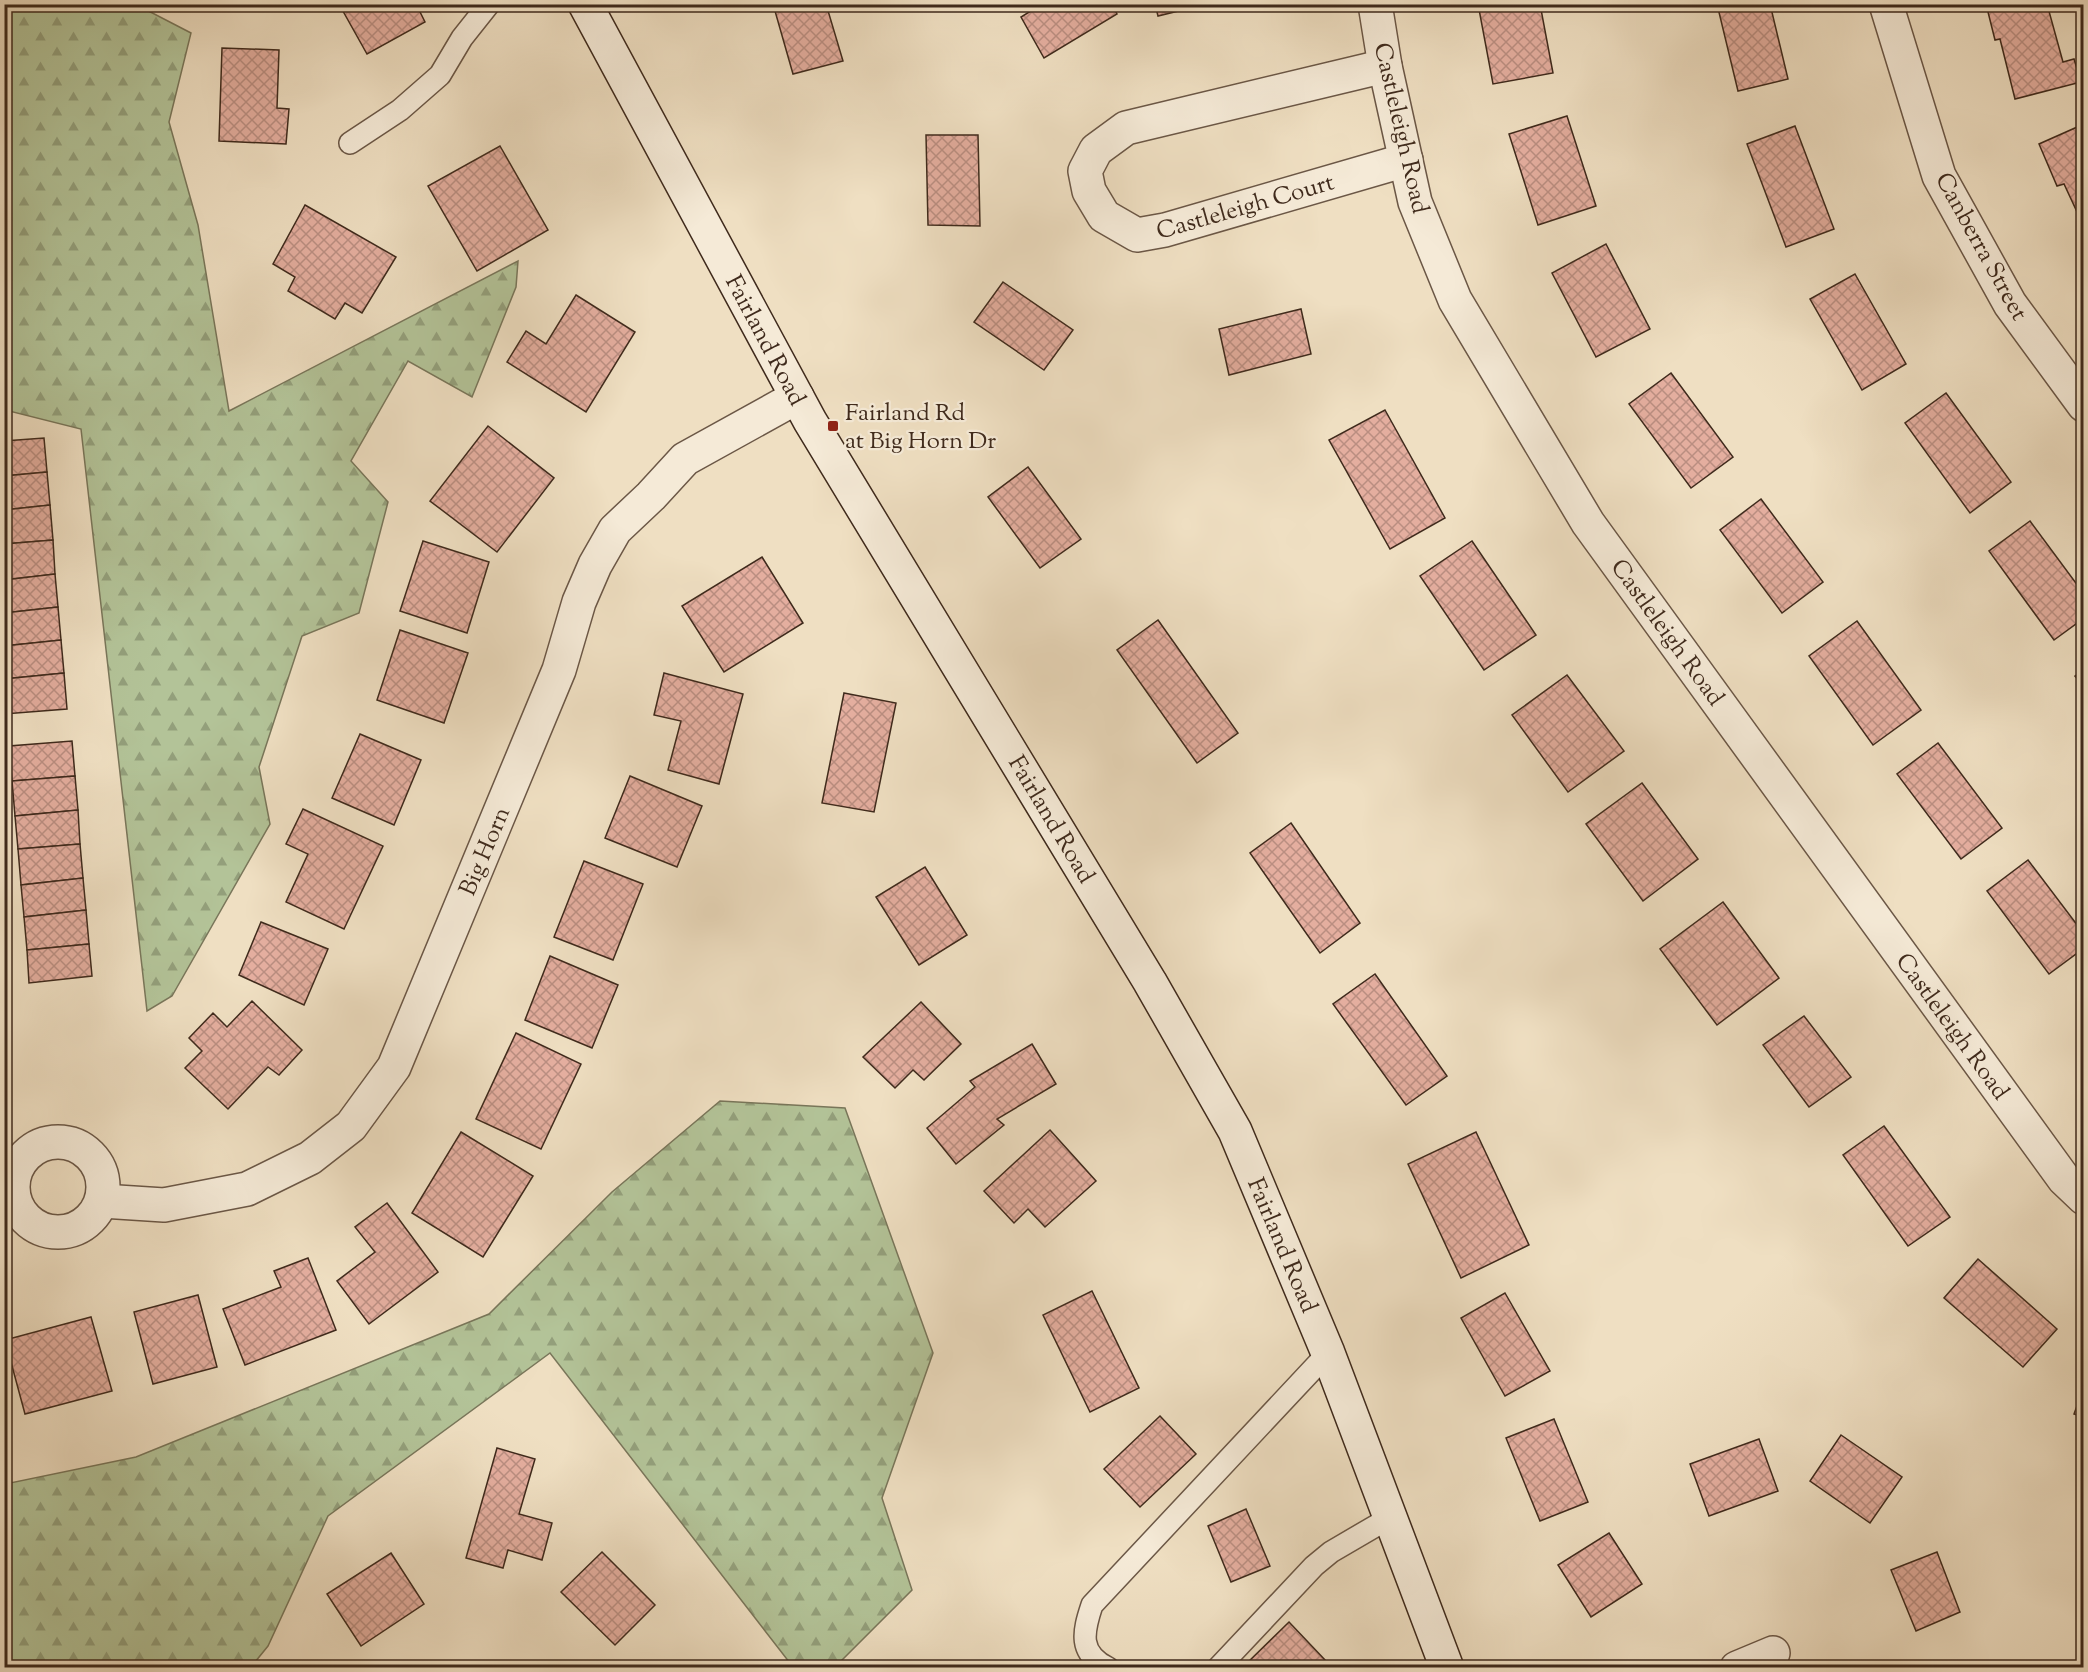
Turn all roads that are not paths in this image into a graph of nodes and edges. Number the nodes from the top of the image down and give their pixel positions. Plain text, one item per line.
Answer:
1 (489, 4) edge
2 (585, 4) edge
3 (1375, 4) edge
4 (1886, 4) edge
5 (1385, 66) junction
6 (350, 143) dead end
7 (1406, 160) junction
8 (797, 397) junction
9 (2084, 405) edge
10 (10, 1164) edge
11 (2084, 1198) edge
12 (102, 1201) junction
13 (1328, 1353) junction
14 (1391, 1517) junction
15 (1773, 1653) dead end
16 (1108, 1668) edge
17 (1218, 1668) edge
18 (1447, 1668) edge
19 (1737, 1668) edge

1 - 6 lane
2 - 8 street, Fairland Road
3 - 5 street, Castleleigh Road
4 - 9 street, Canberra Street
5 - 7 street, Castleleigh Road
5 - 7 street, Castleleigh Court
7 - 11 street, Castleleigh Road
8 - 12 street, Big Horn
8 - 13 street, Fairland Road
10 - 12 street
10 - 12 street
13 - 14 street, Fairland Road
13 - 16 lane
14 - 17 lane
14 - 18 street, Fairland Road
15 - 19 street

